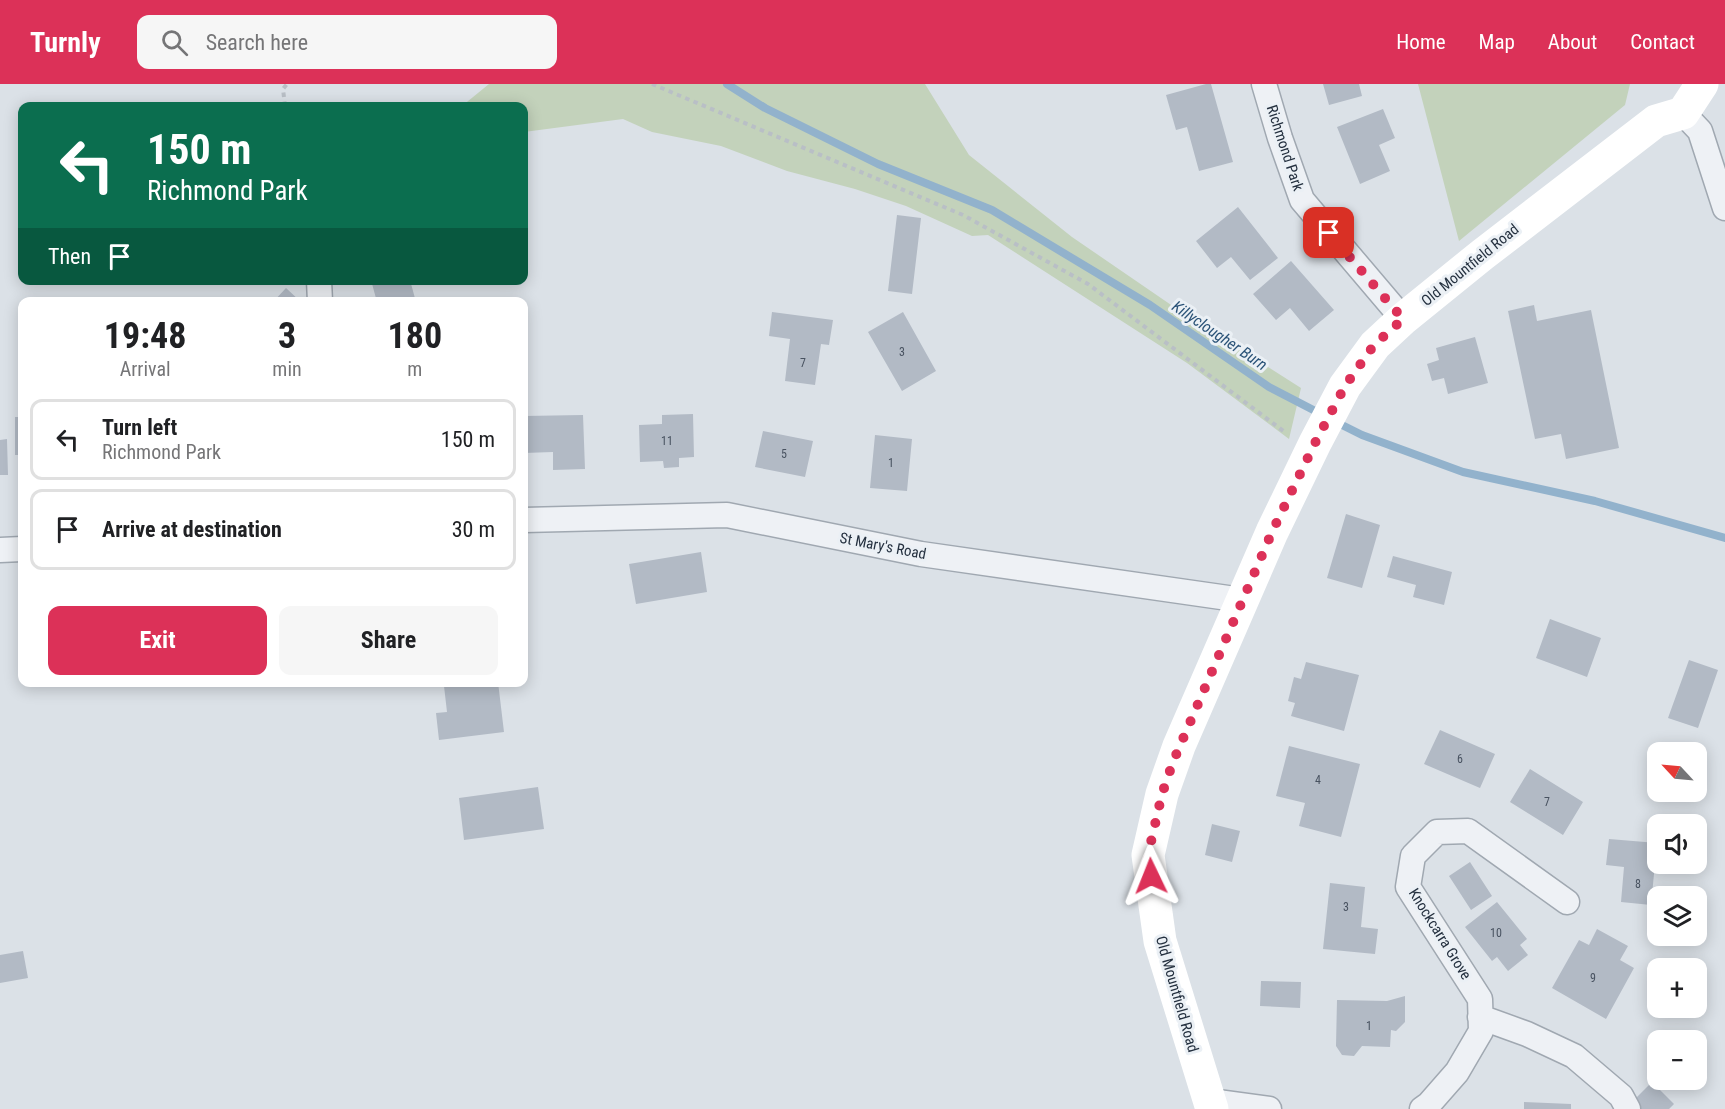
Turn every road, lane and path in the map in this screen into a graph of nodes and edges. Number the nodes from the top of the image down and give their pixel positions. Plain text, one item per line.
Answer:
1 (287, 84) edge
2 (652, 84) edge
3 (1264, 84) edge
4 (1702, 84) edge
5 (285, 102) edge
6 (1683, 113) junction
7 (1725, 208) edge
8 (1403, 319) junction
9 (1286, 432) dead end
10 (528, 520) edge
11 (18, 549) edge
12 (0, 550) edge
13 (1242, 600) junction
14 (1567, 902) dead end
15 (1480, 1017) junction
16 (1211, 1105) edge
17 (1269, 1109) edge
18 (1422, 1109) edge
19 (1628, 1109) edge

1 - 5 path
2 - 9 path
3 - 8 street, Richmond Park
4 - 6 street
6 - 7 street
6 - 8 street, Old Mountfield Road
8 - 13 street, Old Mountfield Road
10 - 13 street, St Mary's Road
11 - 12 street
13 - 16 street, Old Mountfield Road
14 - 15 street, Knockcarra Grove
15 - 18 street, Knockcarra Grove
15 - 19 street
16 - 17 street

